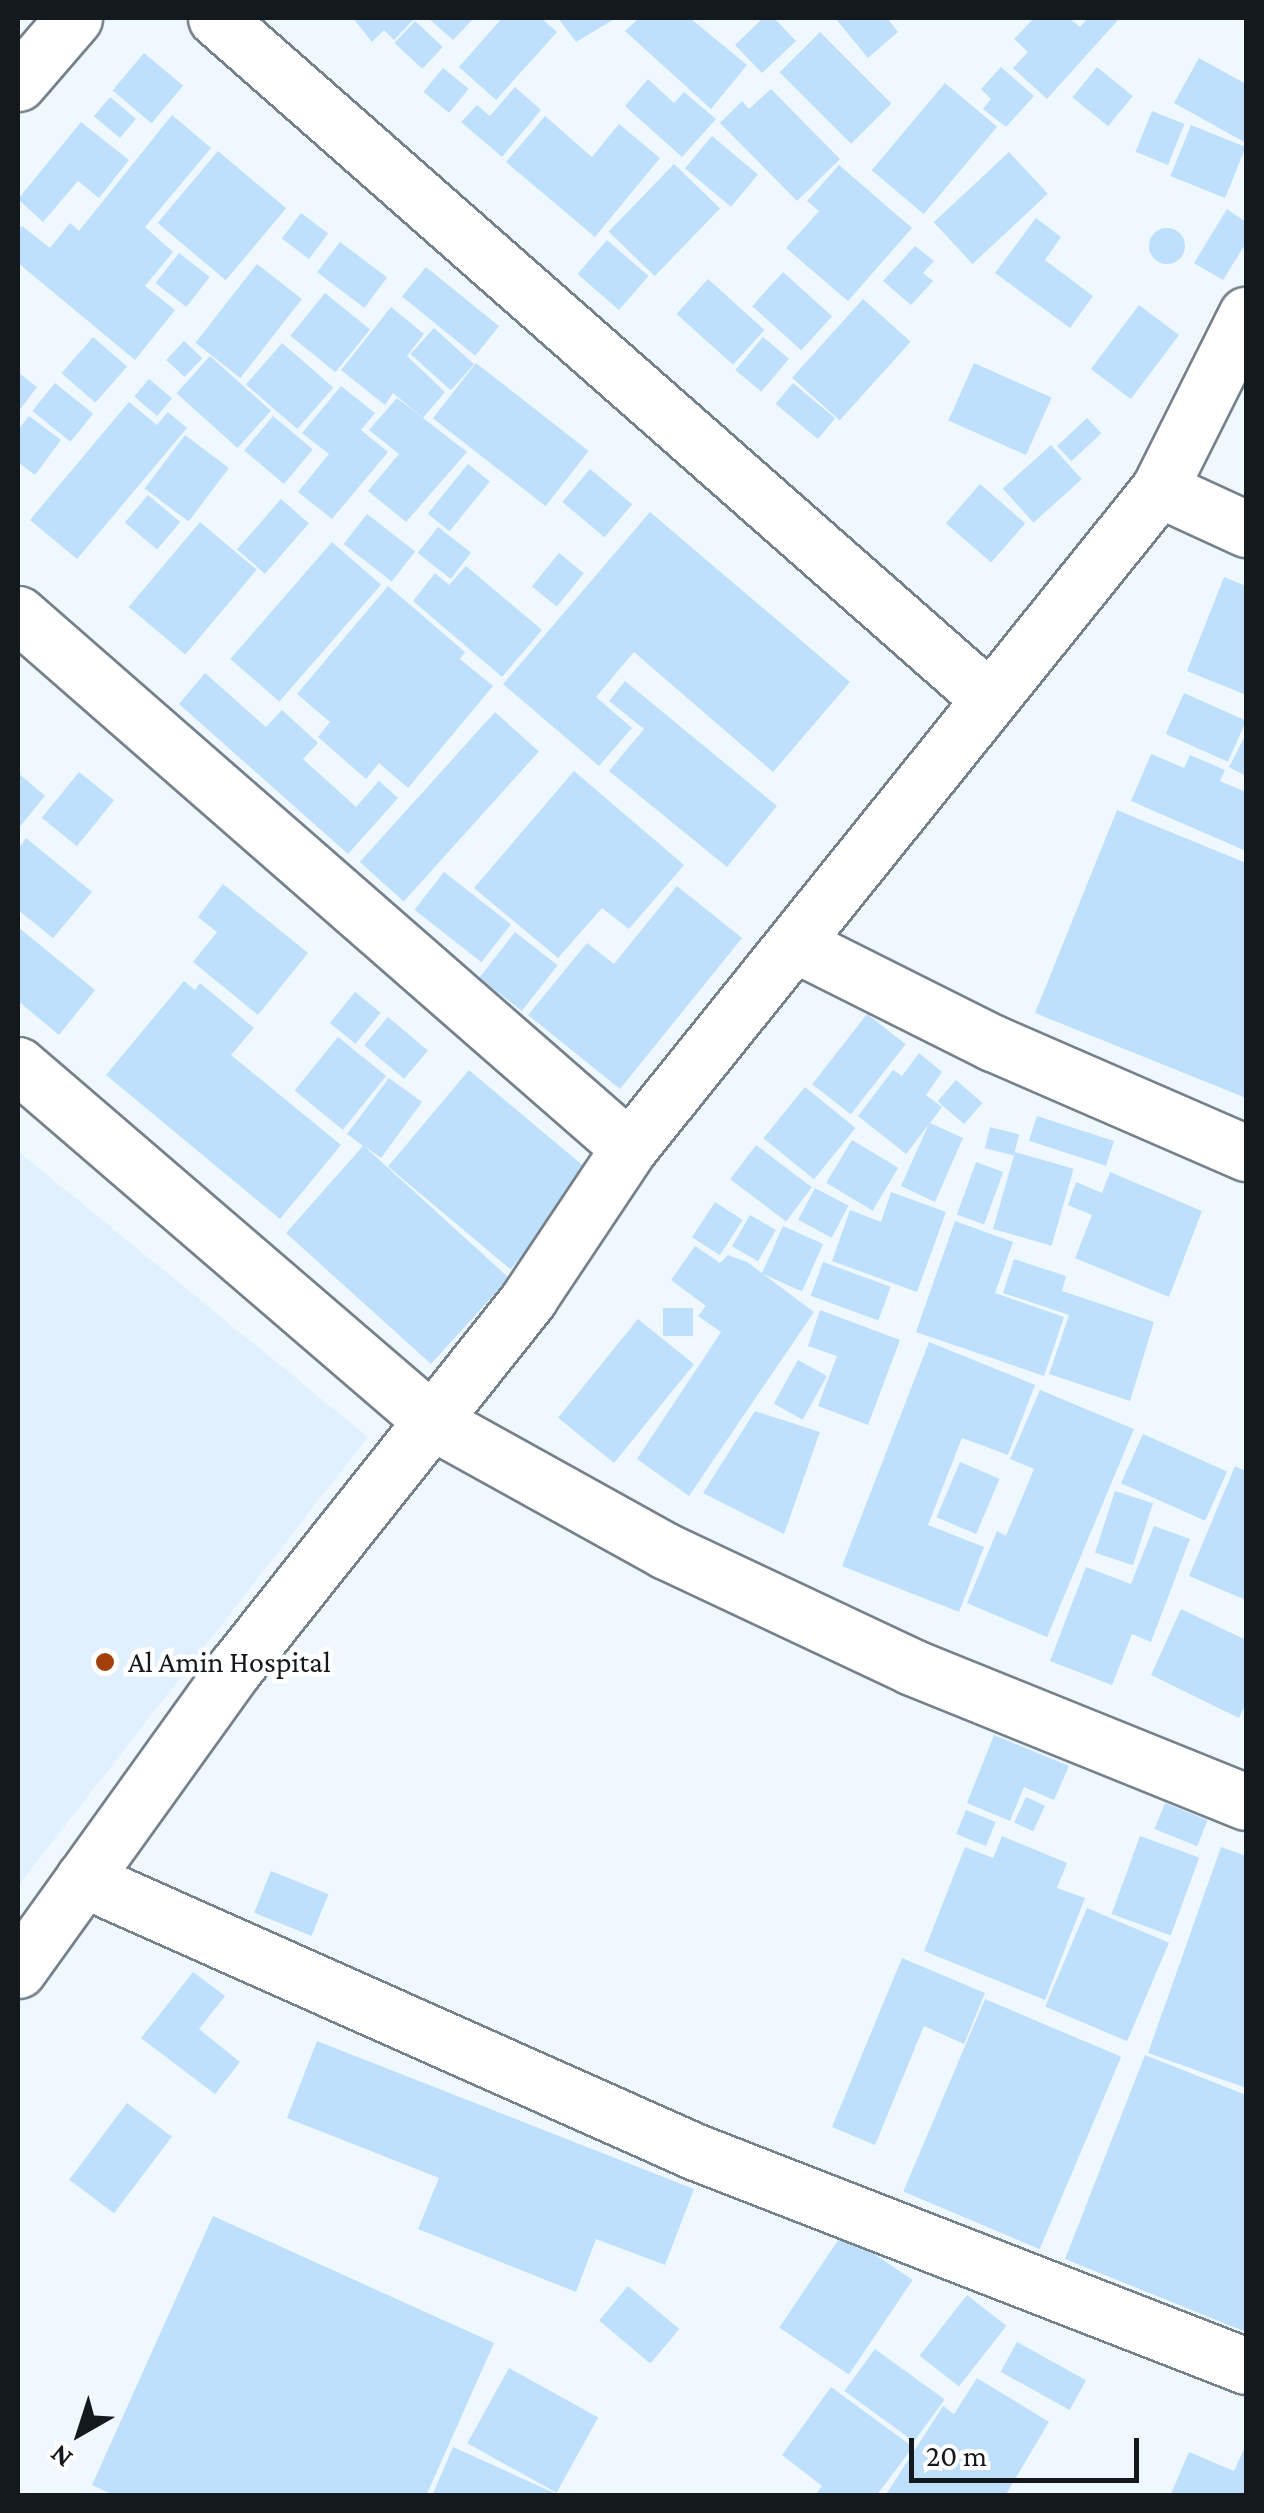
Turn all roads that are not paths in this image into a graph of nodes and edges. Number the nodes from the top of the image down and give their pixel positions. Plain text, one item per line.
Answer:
1 (74, 18) edge
2 (216, 18) edge
3 (18, 83) edge
4 (1246, 315) edge
5 (1159, 490) junction
6 (1246, 529) edge
7 (18, 614) edge
8 (988, 698) junction
9 (797, 944) junction
10 (18, 1065) edge
11 (628, 1148) junction
12 (1246, 1153) edge
13 (434, 1422) junction
14 (1246, 1802) edge
15 (82, 1879) junction
16 (18, 1970) edge
17 (1246, 2366) edge

1 - 3 street
2 - 8 street
4 - 5 street
5 - 6 street
5 - 8 street
7 - 11 street
8 - 9 street
9 - 11 street
9 - 12 street
10 - 13 street
11 - 13 street
13 - 14 street
13 - 15 street
15 - 16 street
15 - 17 street

